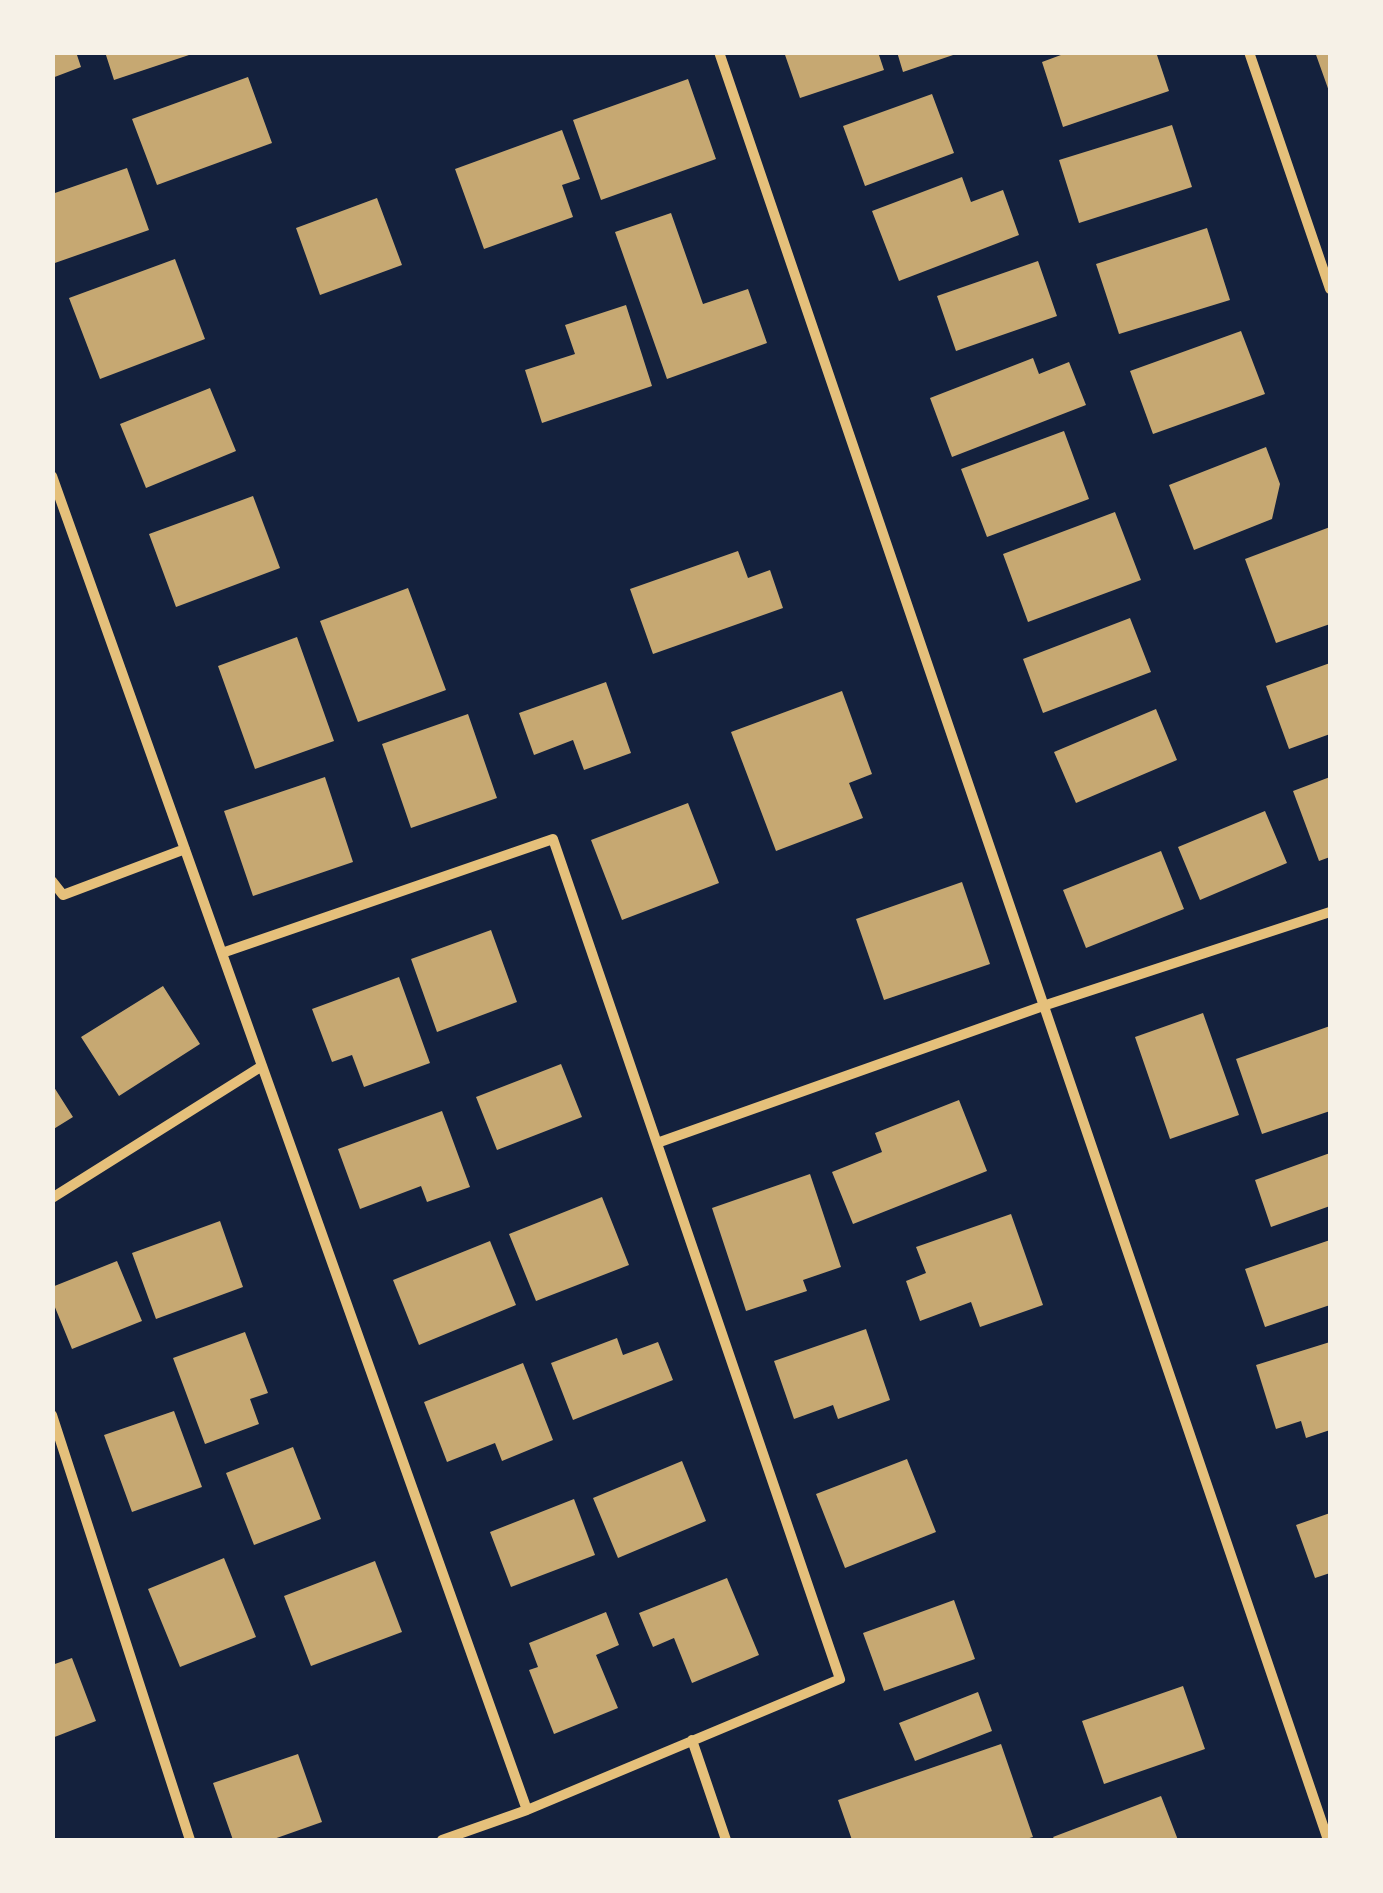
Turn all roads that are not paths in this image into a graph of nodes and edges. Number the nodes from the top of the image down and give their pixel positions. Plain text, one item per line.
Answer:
1 (718, 52) edge
2 (1249, 52) edge
3 (1330, 290) edge
4 (52, 476) edge
5 (185, 849) junction
6 (52, 881) edge
7 (1330, 912) edge
8 (222, 952) junction
9 (1044, 1006) junction
10 (262, 1066) junction
11 (656, 1142) junction
12 (52, 1198) edge
13 (52, 1415) edge
14 (692, 1740) junction
15 (526, 1810) junction
16 (190, 1840) edge
17 (442, 1840) edge
18 (726, 1840) edge
19 (1328, 1840) edge

1 - 9 street
2 - 3 street
4 - 5 street
5 - 6 street
5 - 8 street
7 - 9 street
8 - 10 street
8 - 11 street
9 - 11 street
9 - 19 street
10 - 12 street
10 - 15 street
11 - 14 street
13 - 16 street
14 - 15 street
14 - 18 street
15 - 17 street

